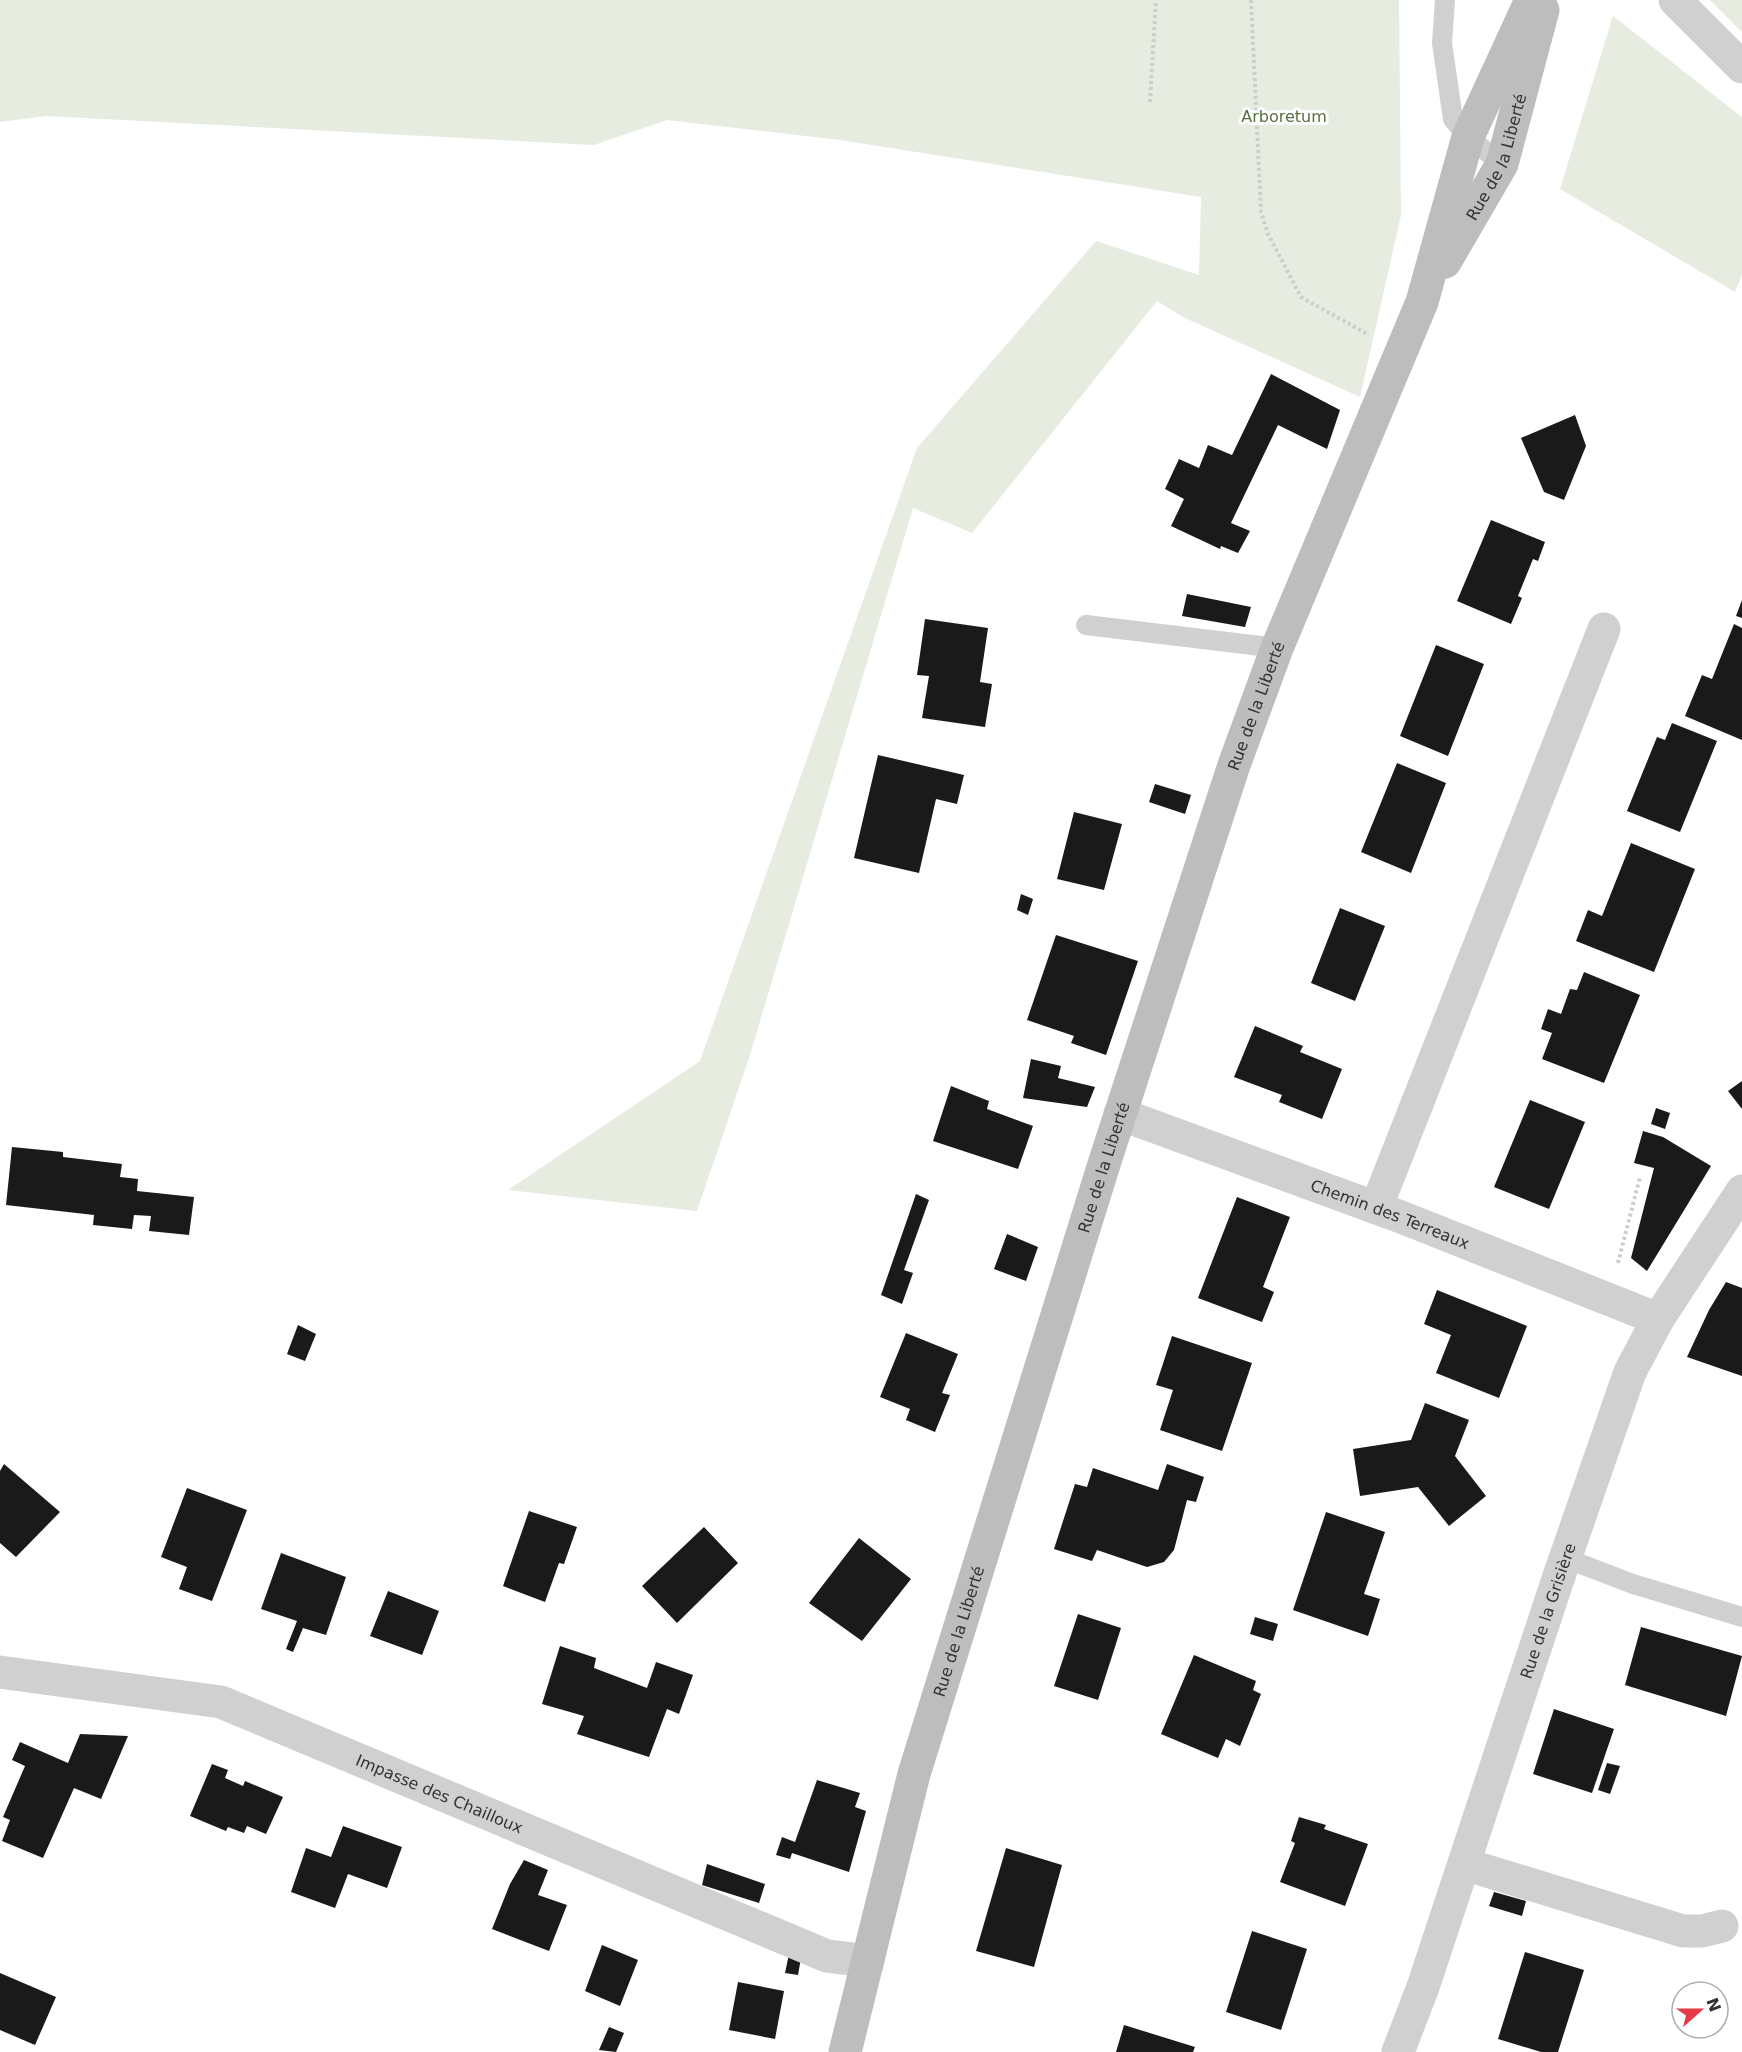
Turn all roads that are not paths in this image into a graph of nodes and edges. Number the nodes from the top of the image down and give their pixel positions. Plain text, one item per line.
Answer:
1 (1445, 0) edge
2 (1531, 0) edge
3 (1546, 0) edge
4 (1675, 0) edge
5 (1742, 67) edge
6 (1468, 136) junction
7 (1502, 164) junction
8 (1422, 302) junction
9 (1086, 625) dead end
10 (1604, 629) dead end
11 (1276, 648) junction
12 (1120, 1114) junction
13 (1742, 1191) edge
14 (1376, 1208) junction
15 (1658, 1319) junction
16 (1565, 1558) junction
17 (1742, 1617) edge
18 (0, 1672) edge
19 (1464, 1864) junction
20 (1722, 1926) dead end
21 (868, 1961) junction
22 (845, 2052) edge
23 (1398, 2052) edge

1 - 6 lane
2 - 6 street, Rue de la Liberté
3 - 7 street, Rue de la Liberté
4 - 5 street
6 - 7 lane
6 - 8 street, Rue de la Liberté
7 - 8 street, Rue de la Liberté
8 - 11 street, Rue de la Liberté
9 - 11 lane
10 - 14 street
11 - 12 street, Rue de la Liberté
12 - 14 street, Chemin des Terreaux
12 - 21 street, Rue de la Liberté
13 - 15 street, Rue de la Grisière
14 - 15 street, Chemin des Terreaux
15 - 16 street, Rue de la Grisière
16 - 17 lane
16 - 19 street, Rue de la Grisière
18 - 21 street, Impasse des Chailloux
19 - 20 street
19 - 23 street, Rue de la Grisière
21 - 22 street, Rue de la Liberté

